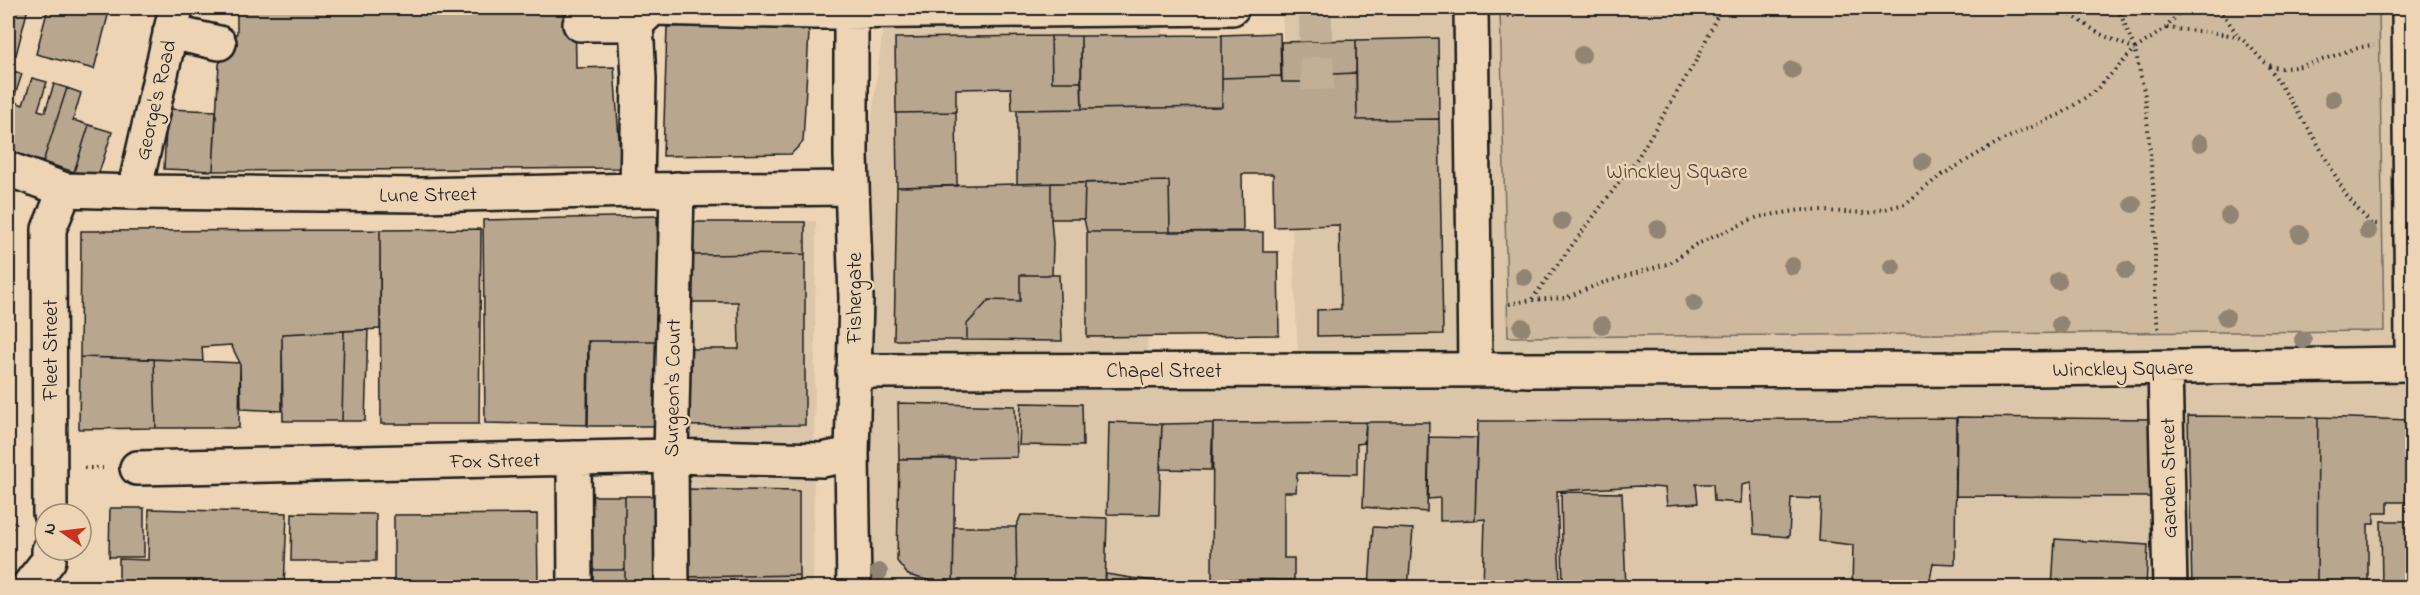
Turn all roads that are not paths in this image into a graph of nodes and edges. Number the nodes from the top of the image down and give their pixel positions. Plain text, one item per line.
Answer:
1 (1232, 8) edge
2 (1471, 8) edge
3 (2409, 8) edge
4 (851, 9) edge
5 (173, 20) edge
6 (580, 24) dead end
7 (636, 24) junction
8 (219, 43) dead end
9 (2412, 96) edge
10 (8, 169) edge
11 (852, 188) junction
12 (677, 189) junction
13 (65, 190) junction
14 (637, 190) junction
15 (134, 192) junction
16 (2412, 344) edge
17 (2412, 364) edge
18 (2165, 368) junction
19 (1475, 369) junction
20 (853, 371) junction
21 (852, 454) junction
22 (671, 456) junction
23 (574, 459) junction
24 (137, 468) road end
25 (50, 502) edge
26 (48, 562) edge
27 (30, 586) edge
28 (858, 587) edge
29 (575, 588) edge
30 (672, 588) edge
31 (2170, 588) edge

1 - 4 street
2 - 19 street
3 - 9 street
4 - 7 street
4 - 11 street, Fishergate
5 - 8 street
5 - 15 street, George's Road
6 - 7 street
7 - 14 street
9 - 16 street
10 - 13 street, Lune Street
11 - 12 street, Lune Street
11 - 20 street, Fishergate
12 - 14 street, Lune Street
12 - 22 street, Surgeon's Court
13 - 15 street, Lune Street
13 - 25 street, Fleet Street
14 - 15 street, Lune Street
17 - 18 street, Winckley Square
18 - 19 street, Winckley Square
18 - 31 street, Garden Street
19 - 20 street, Chapel Street
20 - 21 street, Fishergate
21 - 22 street, Fox Street
21 - 28 street, Fishergate
22 - 23 street, Fox Street
22 - 30 street, Surgeon's Court
23 - 24 street, Fox Street
23 - 29 street
26 - 27 street

